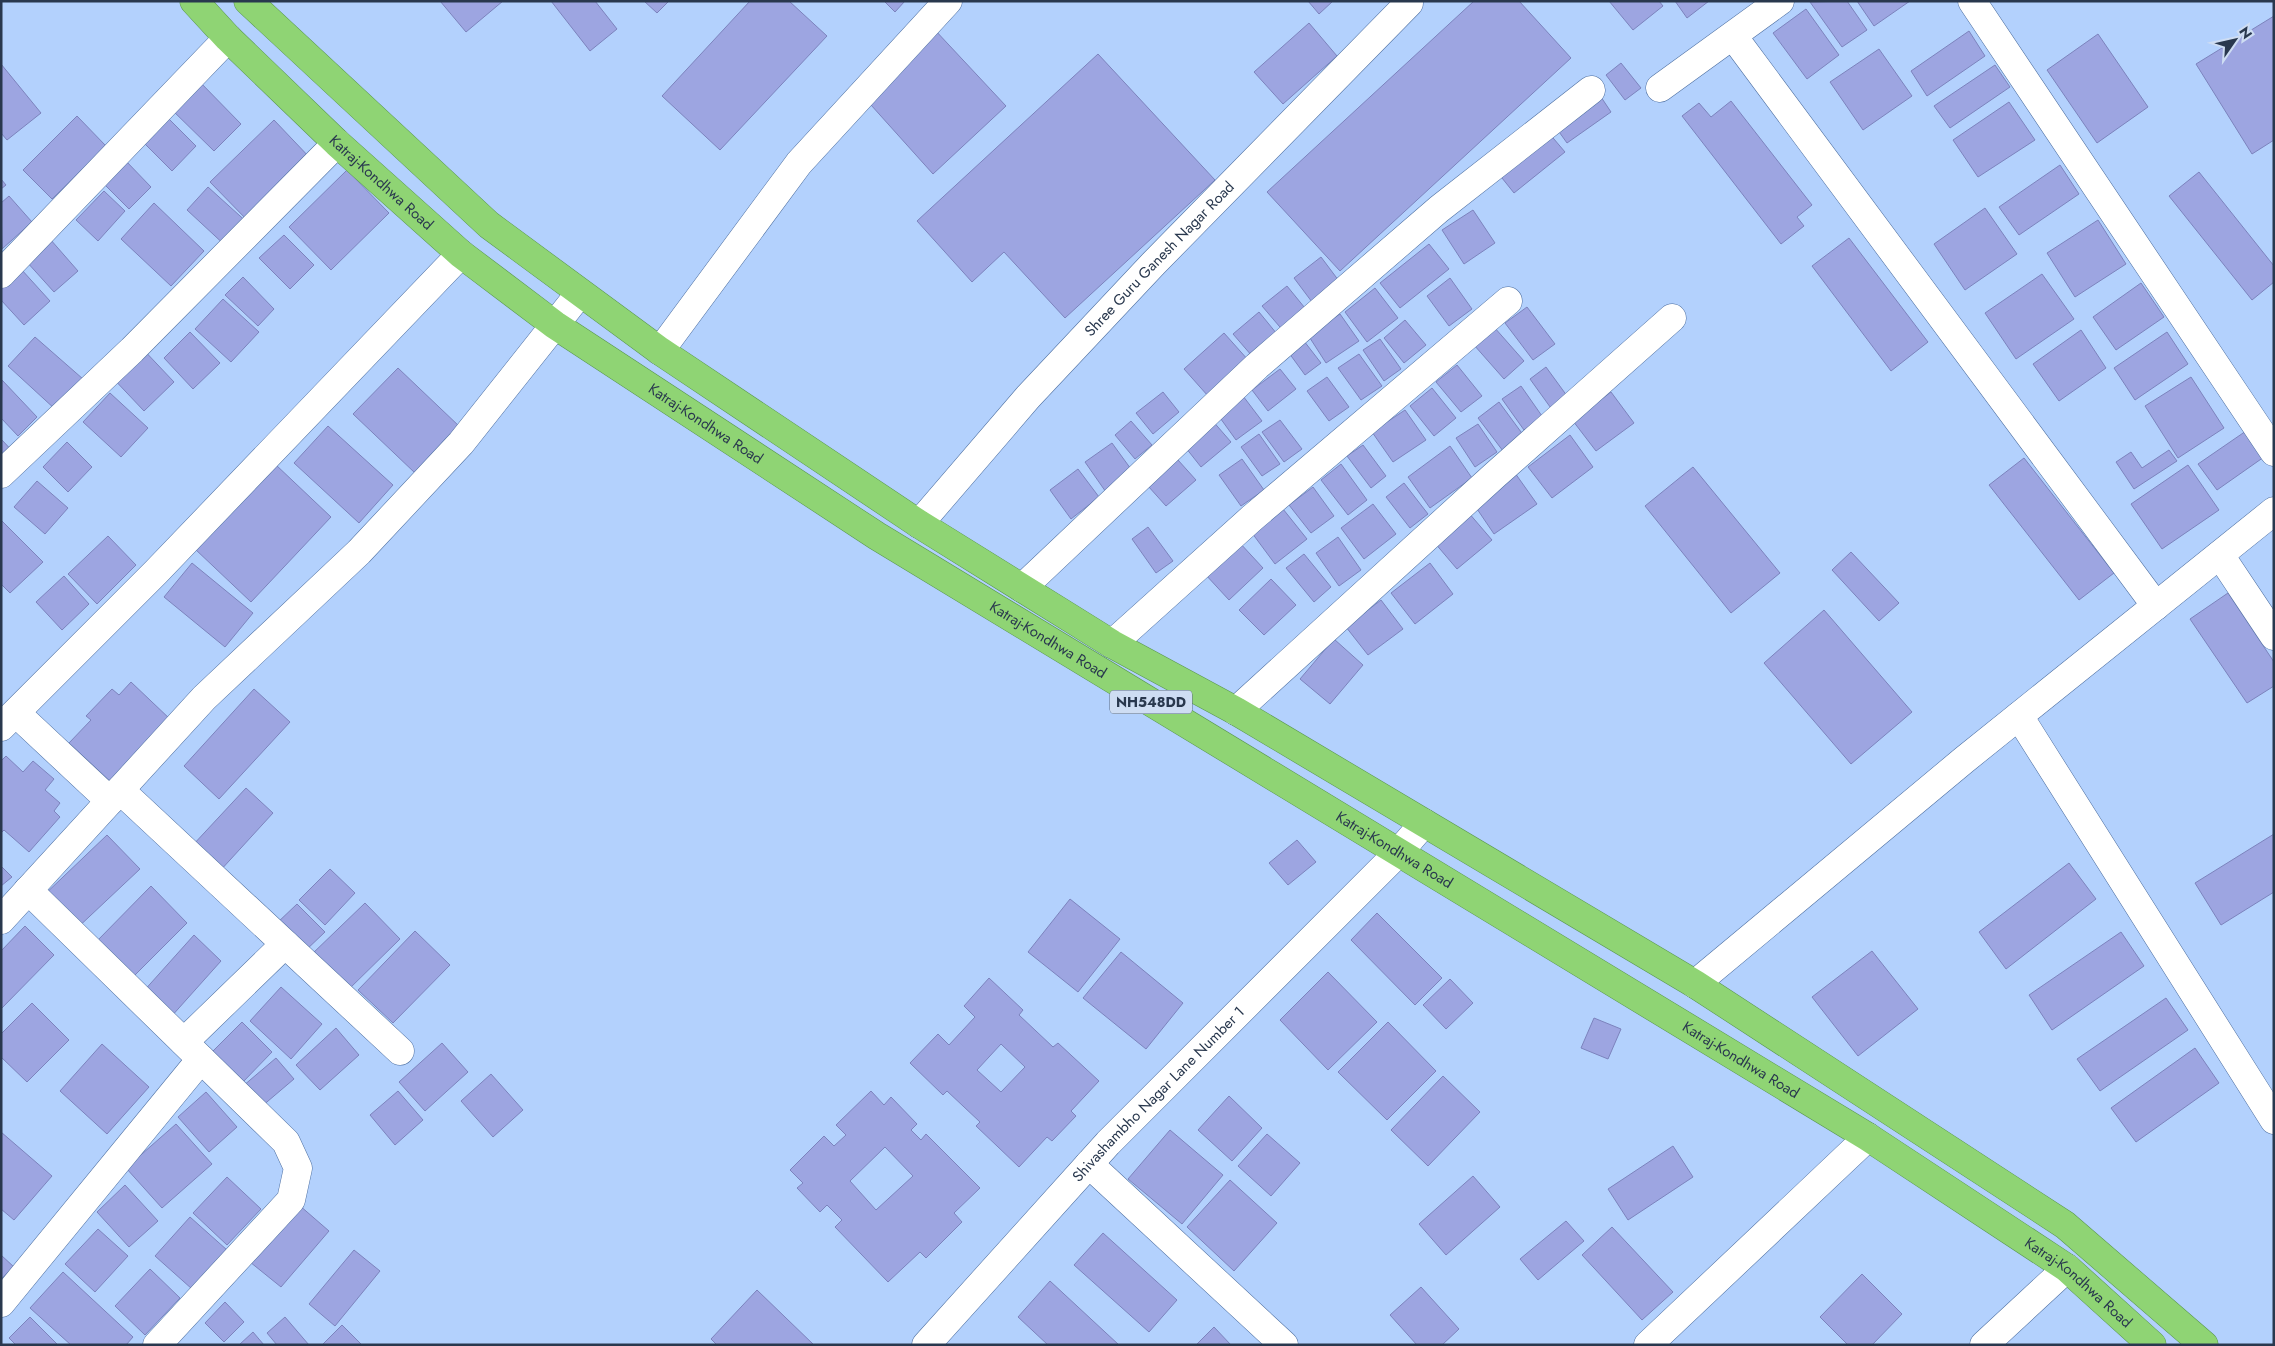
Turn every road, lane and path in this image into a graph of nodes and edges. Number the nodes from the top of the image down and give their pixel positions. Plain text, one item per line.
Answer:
1 (194, 1) edge
2 (248, 1) edge
3 (948, 1) edge
4 (1780, 1) edge
5 (1972, 1) edge
6 (1409, 3) dead end
7 (1733, 36) junction
8 (228, 38) junction
9 (1660, 88) dead end
10 (1590, 90) dead end
11 (337, 143) junction
12 (461, 254) junction
13 (1, 274) edge
14 (580, 294) junction
15 (1508, 301) dead end
16 (1672, 318) dead end
17 (555, 325) junction
18 (660, 351) junction
19 (2274, 452) edge
20 (1, 474) edge
21 (2274, 511) edge
22 (919, 524) junction
23 (2220, 554) junction
24 (1022, 588) junction
25 (2156, 606) junction
26 (2274, 636) edge
27 (1112, 644) junction
28 (1236, 711) junction
29 (2019, 716) junction
30 (8, 720) edge
31 (115, 795) junction
32 (1424, 823) junction
33 (1399, 852) junction
34 (28, 890) junction
35 (1, 920) edge
36 (285, 944) junction
37 (1695, 984) junction
38 (192, 1050) junction
39 (400, 1051) dead end
40 (2274, 1120) edge
41 (1868, 1137) junction
42 (1089, 1164) junction
43 (2067, 1268) junction
44 (1, 1303) edge
45 (157, 1345) edge
46 (926, 1345) edge
47 (1284, 1345) edge
48 (1648, 1345) edge
49 (1984, 1345) edge
50 (2152, 1345) edge
51 (2204, 1345) edge

1 - 8 highway, Katraj-Kondhwa Road / NH548DD
2 - 14 highway, Katraj-Kondhwa Road / NH548DD
3 - 18 street
4 - 7 street
5 - 19 street
6 - 22 street, Shree Guru Ganesh Nagar Road
7 - 9 street
7 - 25 street
8 - 11 highway, Katraj-Kondhwa Road / NH548DD
8 - 13 street
10 - 24 street
11 - 12 highway, Katraj-Kondhwa Road / NH548DD
11 - 20 street
12 - 17 highway, Katraj-Kondhwa Road / NH548DD
12 - 30 street
14 - 17 street
14 - 18 highway, Katraj-Kondhwa Road / NH548DD
15 - 27 street
16 - 28 street
17 - 31 street
17 - 33 highway, Katraj-Kondhwa Road / NH548DD
18 - 22 highway, Katraj-Kondhwa Road / NH548DD
21 - 23 street
22 - 24 highway, Katraj-Kondhwa Road / NH548DD
23 - 25 street
23 - 26 street
24 - 27 highway, Katraj-Kondhwa Road / NH548DD
25 - 29 street
27 - 28 highway, Katraj-Kondhwa Road / NH548DD
28 - 32 highway, Katraj-Kondhwa Road / NH548DD
29 - 37 street
29 - 40 street
30 - 31 street
31 - 34 street
31 - 36 street
32 - 33 street, Shivashambho Nagar Lane Number 1
32 - 37 highway, Katraj-Kondhwa Road / NH548DD
33 - 41 highway, Katraj-Kondhwa Road / NH548DD
33 - 42 street, Shivashambho Nagar Lane Number 1
34 - 35 street
34 - 38 street
36 - 38 street
36 - 39 street
37 - 51 highway, Katraj-Kondhwa Road / NH548DD
38 - 44 street
38 - 45 street
41 - 43 highway, Katraj-Kondhwa Road / NH548DD
41 - 48 street
42 - 46 street, Shivashambho Nagar Lane Number 1
42 - 47 street
43 - 49 street
43 - 50 highway, Katraj-Kondhwa Road / NH548DD

